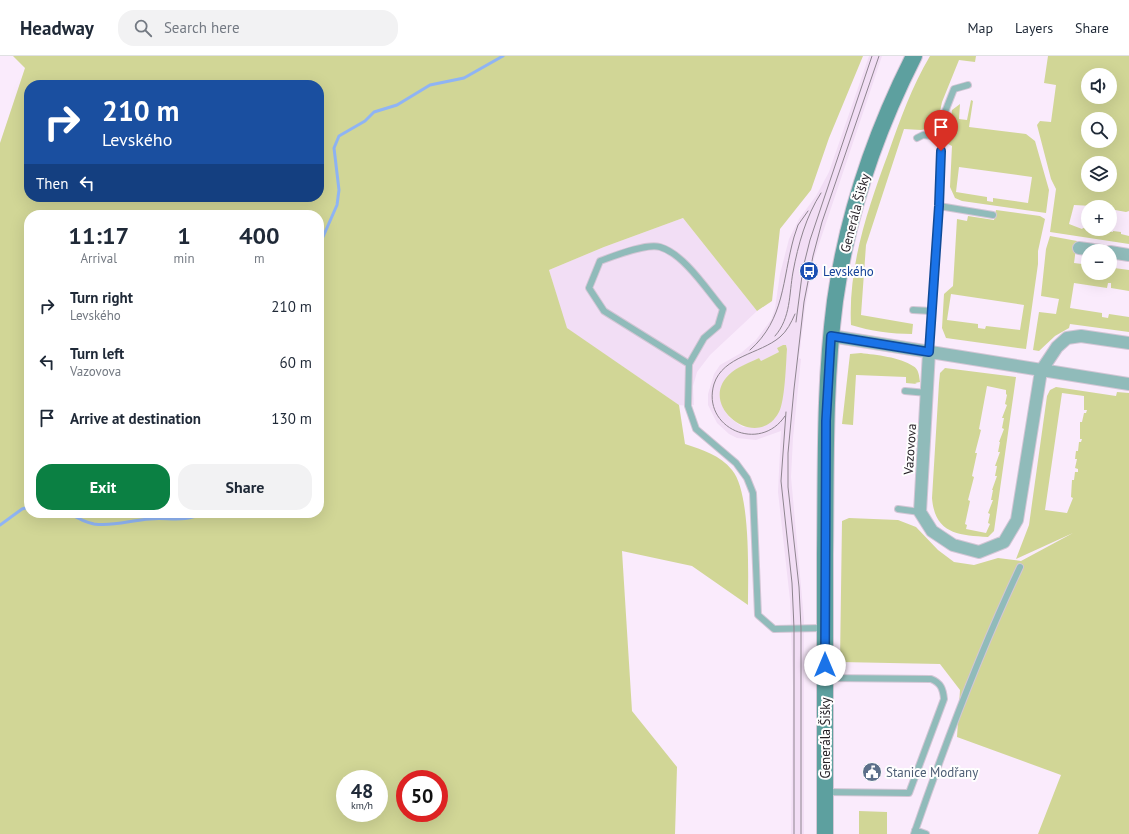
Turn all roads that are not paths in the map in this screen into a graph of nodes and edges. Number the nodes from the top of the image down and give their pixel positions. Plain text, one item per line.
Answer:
1 (914, 56) edge
2 (968, 85) dead end
3 (942, 137) junction
4 (917, 138) dead end
5 (939, 206) junction
6 (993, 215) dead end
7 (1117, 253) edge
8 (1129, 255) edge
9 (913, 310) dead end
10 (931, 311) junction
11 (831, 336) junction
12 (1129, 343) edge
13 (929, 352) junction
14 (689, 364) junction
15 (1041, 371) junction
16 (1129, 384) edge
17 (905, 391) dead end
18 (928, 393) junction
19 (898, 509) dead end
20 (920, 512) junction
21 (1020, 567) dead end
22 (825, 628) junction
23 (825, 678) junction
24 (824, 792) junction
25 (914, 832) edge
26 (824, 834) edge
27 (926, 834) edge

1 - 11 main road, Generála Šišky
2 - 3 lane, Vazovova
3 - 4 lane
3 - 5 lane, Vazovova
5 - 6 lane
5 - 10 lane, Vazovova
7 - 8 street
9 - 10 lane
10 - 13 lane, Vazovova
11 - 13 street
11 - 22 main road, Generála Šišky
12 - 15 street
13 - 15 street
13 - 18 street, Vazovova
14 - 14 lane
14 - 22 lane
15 - 16 street
15 - 20 street
17 - 18 lane
18 - 20 street, Vazovova
19 - 20 lane
21 - 25 lane
22 - 23 main road, Generála Šišky
23 - 24 main road, Generála Šišky
23 - 24 lane
24 - 26 main road, Generála Šišky
25 - 27 lane

